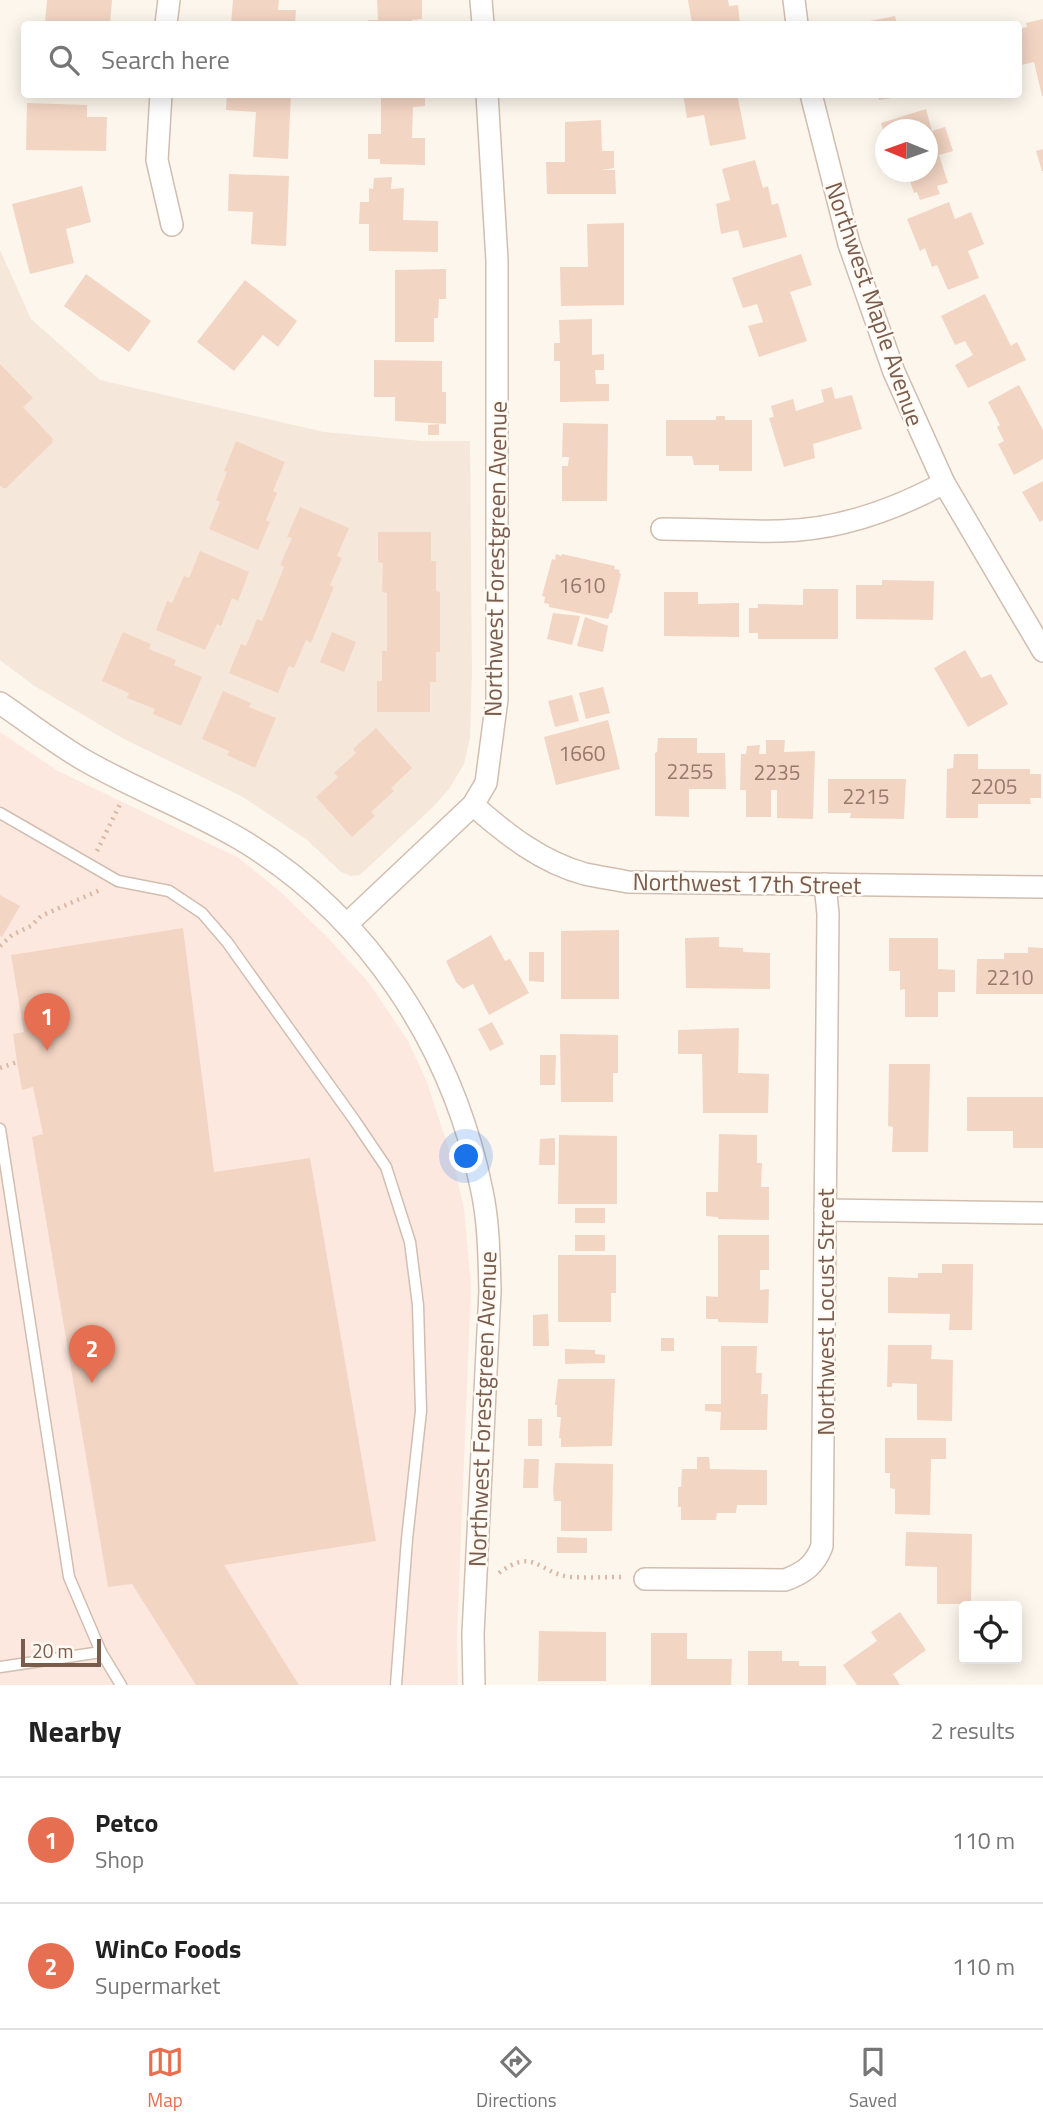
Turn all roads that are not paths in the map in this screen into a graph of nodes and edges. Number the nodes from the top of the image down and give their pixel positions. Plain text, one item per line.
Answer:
1 (169, 0) edge
2 (481, 0) edge
3 (794, 0) edge
4 (166, 21) edge
5 (483, 21) edge
6 (797, 21) edge
7 (161, 98) edge
8 (487, 98) edge
9 (812, 98) edge
10 (172, 225) dead end
11 (944, 483) junction
12 (662, 529) dead end
13 (1043, 651) edge
14 (0, 703) edge
15 (473, 805) junction
16 (0, 813) edge
17 (825, 884) junction
18 (1043, 887) edge
19 (347, 924) junction
20 (0, 1129) edge
21 (825, 1210) junction
22 (1043, 1213) edge
23 (645, 1579) dead end
24 (101, 1652) junction
25 (0, 1667) edge
26 (121, 1685) edge
27 (396, 1685) edge
28 (474, 1685) edge

1 - 4 street
2 - 5 street
3 - 6 street
7 - 10 street
8 - 15 street, Northwest Forestgreen Avenue
9 - 11 street, Northwest Maple Avenue
11 - 12 street
11 - 13 street, Northwest Maple Avenue
14 - 19 street
15 - 17 street, Northwest 17th Street
15 - 19 street, Northwest Forestgreen Avenue
16 - 27 lane
17 - 18 street, Northwest 17th Street
17 - 21 street, Northwest Locust Street
19 - 28 street, Northwest Forestgreen Avenue
20 - 24 lane
21 - 22 street
21 - 23 street, Northwest Locust Street
24 - 25 lane
24 - 26 lane

